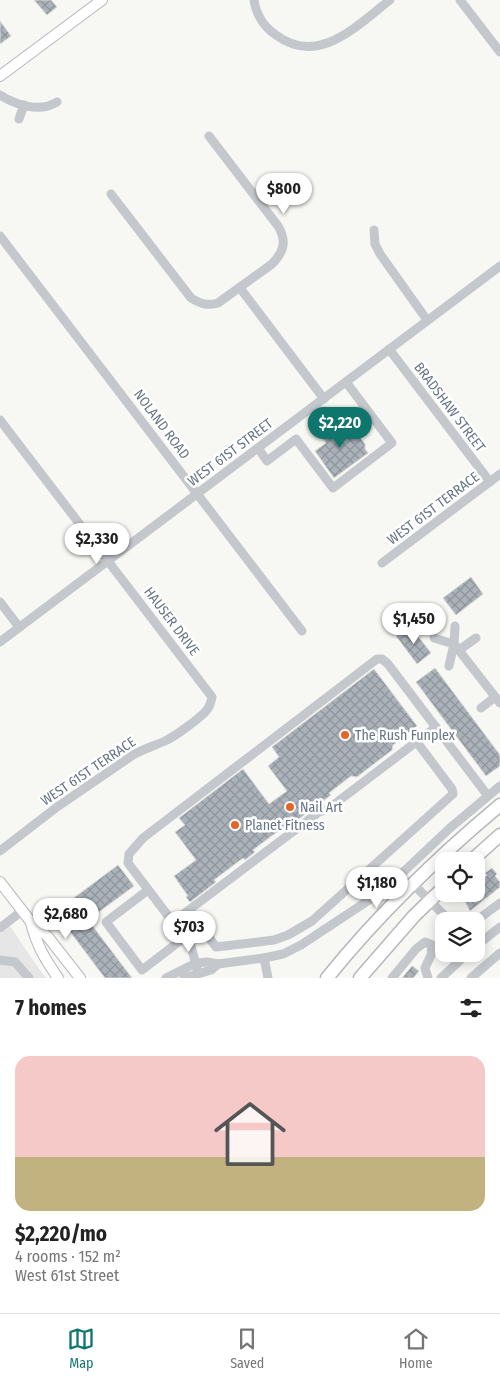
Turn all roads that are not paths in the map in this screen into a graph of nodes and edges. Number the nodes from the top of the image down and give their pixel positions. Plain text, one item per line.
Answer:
1 (102, 0) edge
2 (254, 0) edge
3 (390, 0) edge
4 (460, 0) edge
5 (500, 52) edge
6 (0, 76) edge
7 (0, 95) edge
8 (57, 102) dead end
9 (24, 105) junction
10 (18, 119) dead end
11 (209, 136) dead end
12 (111, 194) dead end
13 (374, 230) dead end
14 (0, 236) edge
15 (500, 266) edge
16 (240, 288) junction
17 (428, 320) junction
18 (389, 350) junction
19 (346, 382) junction
20 (324, 398) junction
21 (0, 420) edge
22 (258, 448) junction
23 (500, 474) edge
24 (490, 482) junction
25 (198, 494) junction
26 (108, 560) junction
27 (382, 564) dead end
28 (0, 602) edge
29 (455, 626) dead end
30 (19, 627) junction
31 (302, 631) dead end
32 (434, 638) dead end
33 (476, 638) dead end
34 (0, 642) edge
35 (457, 647) junction
36 (450, 666) dead end
37 (212, 697) joint
38 (498, 700) edge
39 (481, 708) dead end
40 (436, 727) junction
41 (416, 741) junction
42 (500, 786) edge
43 (488, 796) junction
44 (500, 806) edge
45 (500, 835) edge
46 (0, 851) edge
47 (481, 852) edge
48 (0, 882) edge
49 (413, 884) junction
50 (148, 890) junction
51 (435, 895) edge
52 (430, 900) junction
53 (333, 903) junction
54 (500, 903) edge
55 (189, 910) junction
56 (22, 911) junction
57 (441, 912) edge
58 (485, 914) edge
59 (344, 916) junction
60 (31, 922) junction
61 (173, 922) junction
62 (500, 927) edge
63 (0, 928) edge
64 (185, 937) junction
65 (485, 939) edge
66 (266, 941) junction
67 (500, 953) edge
68 (266, 958) junction
69 (0, 960) edge
70 (458, 962) edge
71 (196, 963) junction
72 (218, 964) junction
73 (198, 973) junction
74 (424, 976) edge
75 (28, 978) edge
76 (58, 978) edge
77 (80, 978) edge
78 (166, 978) edge
79 (184, 978) edge
80 (268, 978) edge
81 (327, 978) edge
82 (360, 978) edge
83 (392, 978) edge
84 (441, 978) edge
85 (471, 978) edge

1 - 6 main road
2 - 3 street
4 - 5 street
7 - 9 street
8 - 9 street
9 - 10 street
11 - 16 street
12 - 16 street
13 - 17 street
14 - 25 street, NOLAND ROAD
15 - 17 street, WEST 61ST STREET
16 - 20 street
17 - 18 street, WEST 61ST STREET
18 - 19 street, WEST 61ST STREET
18 - 24 street, BRADSHAW STREET
19 - 20 street, WEST 61ST STREET
19 - 22 street
20 - 22 street, WEST 61ST STREET
21 - 26 street, HAUSER DRIVE
22 - 25 street, WEST 61ST STREET
23 - 24 street, WEST 61ST TERRACE
24 - 27 street, WEST 61ST TERRACE
25 - 26 street, WEST 61ST STREET
25 - 31 street, NOLAND ROAD
26 - 30 street, WEST 61ST STREET
26 - 37 street, HAUSER DRIVE
28 - 30 street
29 - 35 street
30 - 34 street, WEST 61ST STREET
32 - 35 street
33 - 35 street
35 - 36 street
35 - 38 street
37 - 46 street, WEST 61ST TERRACE
38 - 39 street
40 - 41 street
40 - 43 street
40 - 50 street
41 - 53 street
41 - 55 street
42 - 43 street
43 - 59 street
44 - 49 highway
45 - 47 highway
48 - 56 main road
49 - 52 street
49 - 81 highway
50 - 61 street
50 - 64 street
51 - 52 highway
52 - 57 street
52 - 82 highway
53 - 59 street
53 - 66 street
54 - 58 street
55 - 61 street
55 - 66 street
56 - 60 main road
56 - 63 street
59 - 68 street
60 - 76 main road
60 - 77 main road
61 - 64 street
62 - 65 street
64 - 71 street
66 - 68 street
67 - 85 street
68 - 72 street
68 - 80 street
69 - 75 street
70 - 84 street
71 - 72 street
71 - 73 street
71 - 78 street
72 - 73 street
73 - 79 street
74 - 83 street

